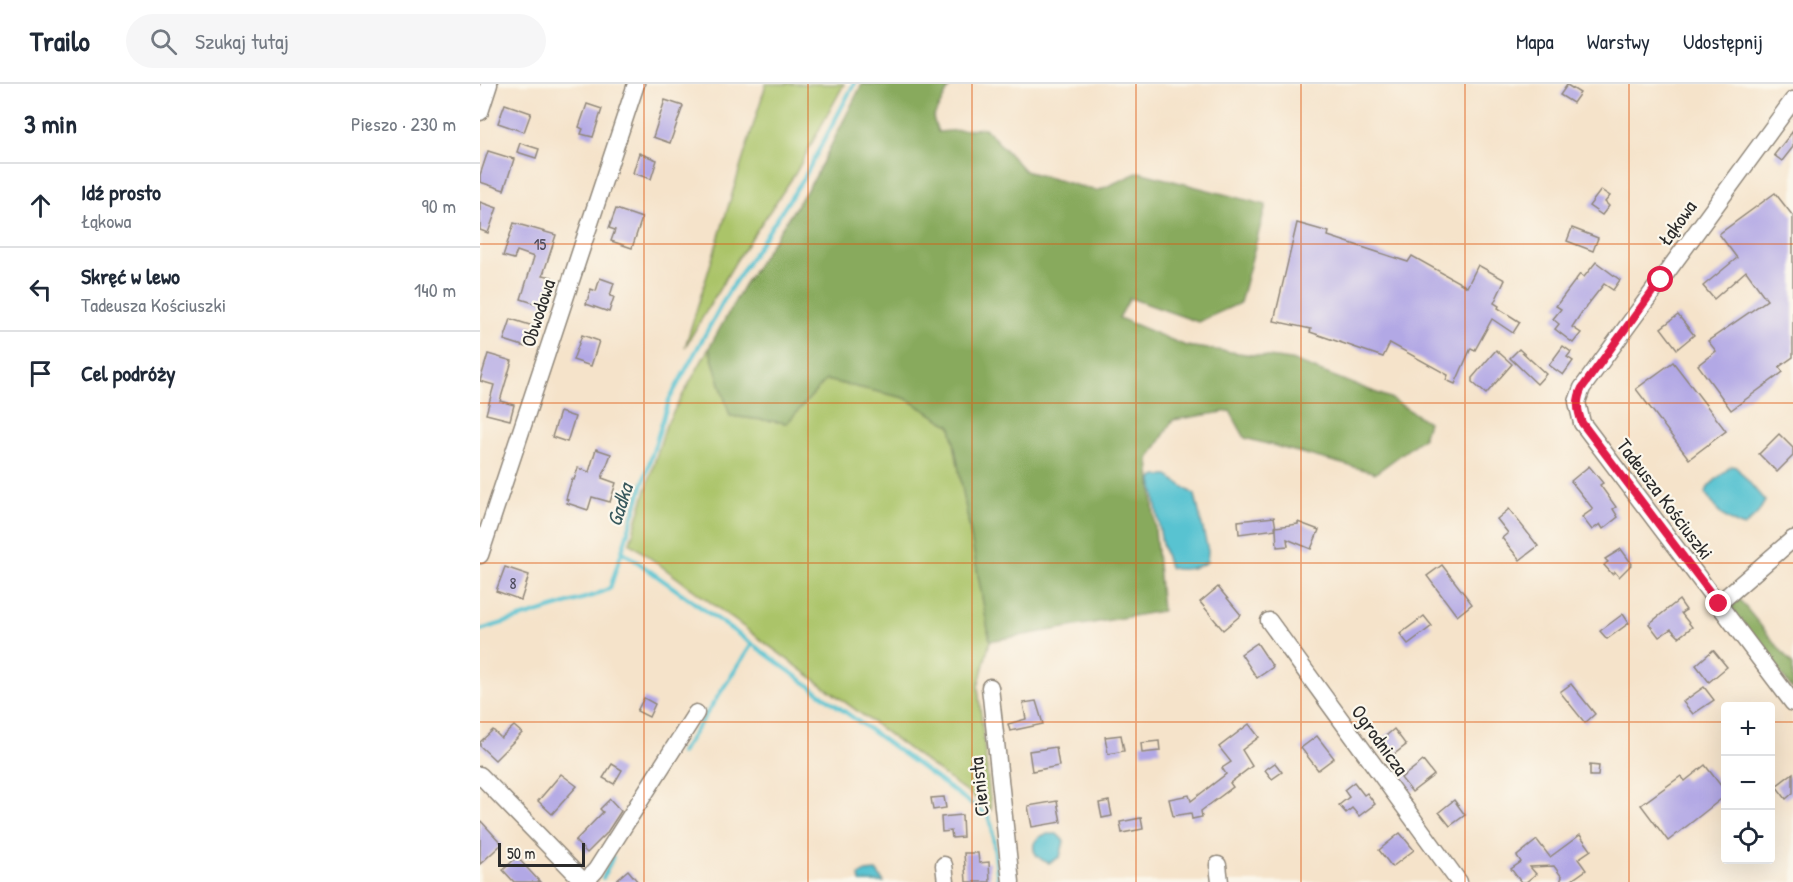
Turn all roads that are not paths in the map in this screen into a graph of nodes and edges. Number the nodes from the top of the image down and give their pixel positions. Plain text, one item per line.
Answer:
1 (489, 84) edge
2 (636, 84) edge
3 (1793, 100) edge
4 (480, 112) edge
5 (1577, 402) joint
6 (1793, 539) edge
7 (480, 555) edge
8 (1719, 604) junction
9 (1269, 621) dead end
10 (990, 687) dead end
11 (1793, 704) edge
12 (696, 712) dead end
13 (480, 775) edge
14 (944, 865) dead end
15 (1218, 865) dead end
16 (584, 882) edge
17 (946, 882) edge
18 (1011, 882) edge
19 (1220, 882) edge
20 (1459, 882) edge

1 - 4 street
2 - 7 street, Obwodowa
3 - 5 street, Łąkowa
5 - 8 street, Tadeusza Kościuszki
6 - 8 street
8 - 11 street, Tadeusza Kościuszki
9 - 20 street, Ogrodnicza
10 - 18 street, Cienista
12 - 16 street
13 - 16 street
14 - 17 street
15 - 19 street

